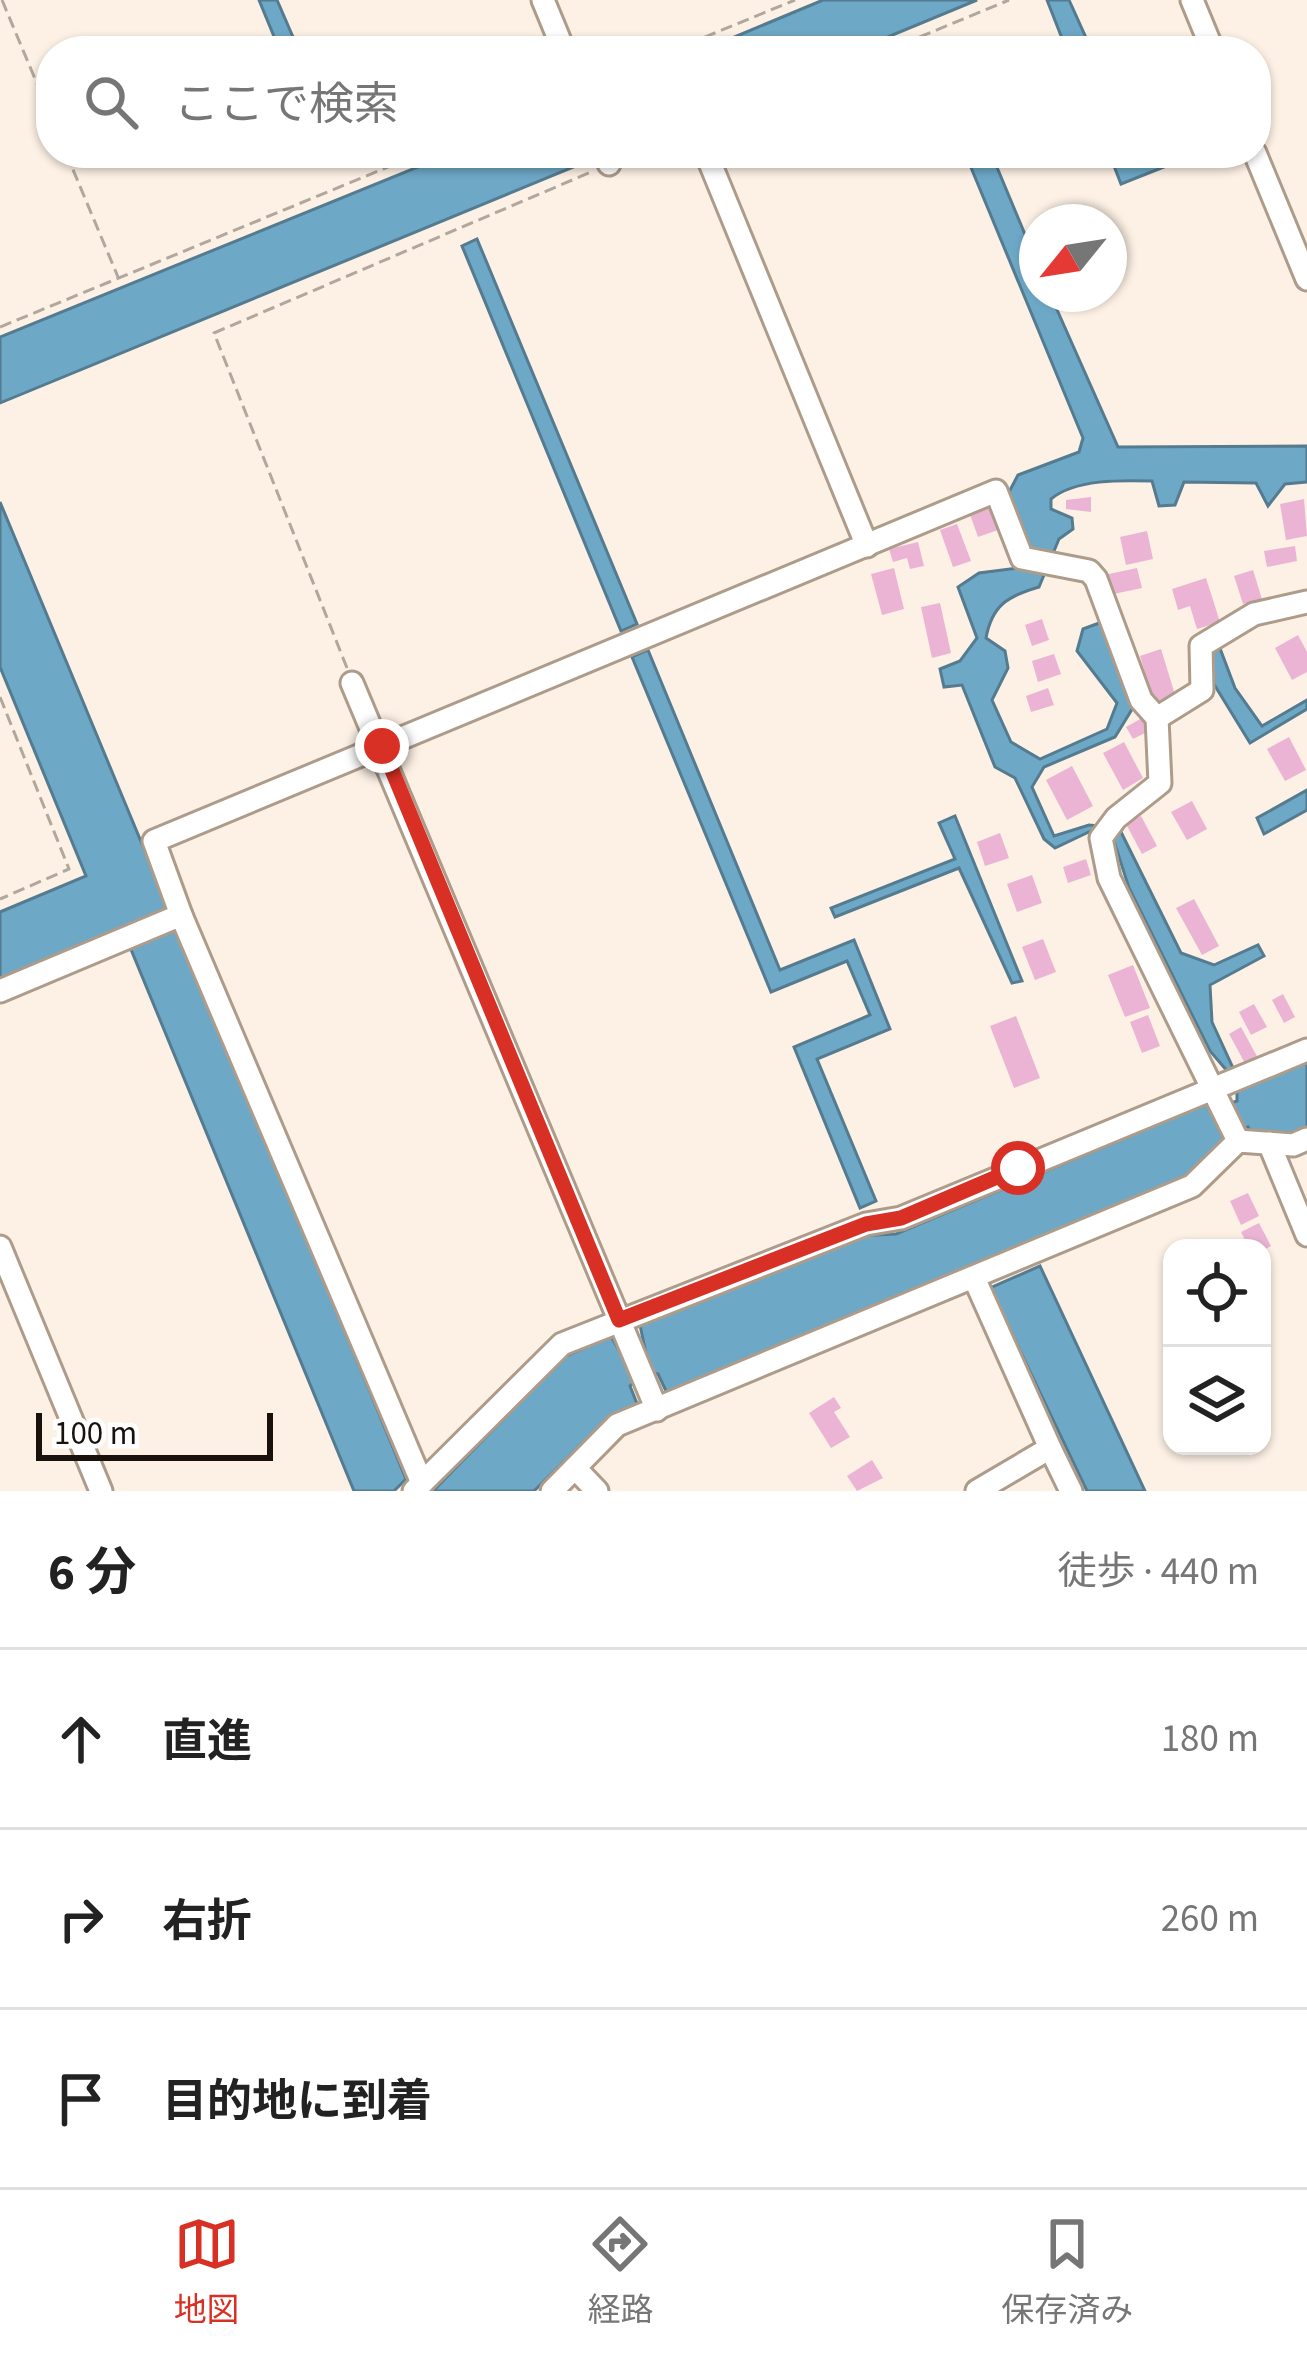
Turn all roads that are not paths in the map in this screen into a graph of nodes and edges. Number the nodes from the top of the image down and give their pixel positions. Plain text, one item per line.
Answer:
1 (543, 0) edge
2 (1192, 0) edge
3 (558, 36) edge
4 (1207, 36) edge
5 (712, 168) edge
6 (1261, 168) edge
7 (1307, 279) edge
8 (868, 546) junction
9 (1307, 602) edge
10 (352, 683) road end
11 (1157, 718) junction
12 (382, 746) junction
13 (182, 915) junction
14 (0, 991) edge
15 (1307, 1050) edge
16 (1220, 1095) junction
17 (1307, 1139) edge
18 (1238, 1141) junction
19 (1269, 1143) junction
20 (1307, 1234) edge
21 (0, 1247) edge
22 (975, 1280) junction
23 (619, 1320) junction
24 (657, 1410) junction
25 (1050, 1448) junction
26 (574, 1468) junction
27 (418, 1487) edge
28 (101, 1491) edge
29 (552, 1491) edge
30 (597, 1491) edge
31 (977, 1491) edge
32 (1071, 1491) edge

1 - 3 street
2 - 4 street
5 - 8 street
6 - 7 street
8 - 11 street
8 - 12 street
9 - 11 street
10 - 12 street
11 - 16 street
12 - 13 street
12 - 23 street
13 - 14 street
13 - 27 street
15 - 16 street
16 - 18 street
16 - 23 street
17 - 19 street
18 - 19 street
18 - 22 street
19 - 20 street
21 - 28 street
22 - 24 street
22 - 25 street
23 - 24 street
23 - 27 street
24 - 26 street
25 - 31 street
25 - 32 street
26 - 29 street
26 - 30 street

